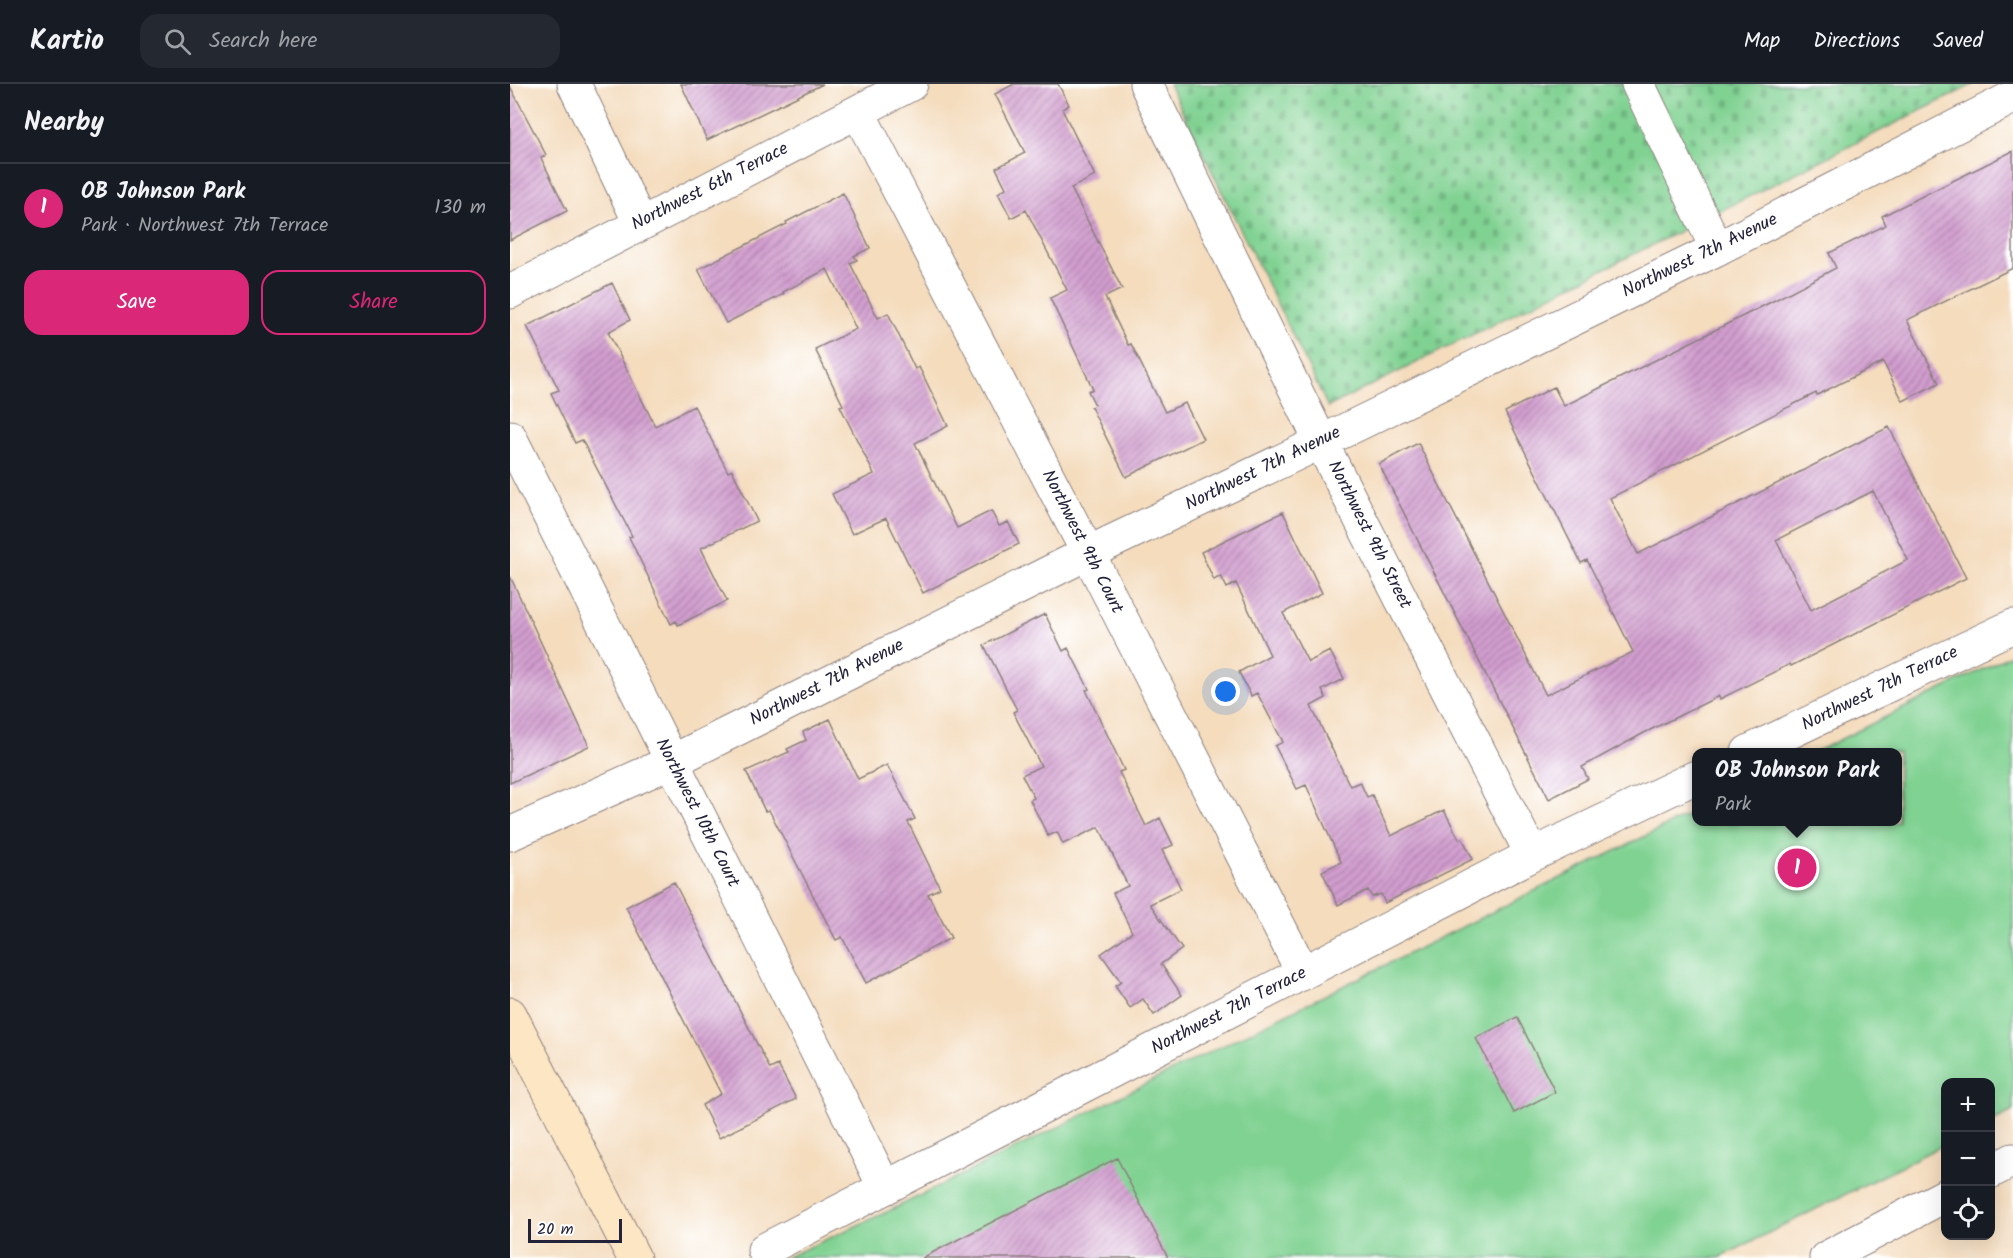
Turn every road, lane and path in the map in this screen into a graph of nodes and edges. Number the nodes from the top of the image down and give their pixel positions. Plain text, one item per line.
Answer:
1 (574, 84) edge
2 (911, 84) edge
3 (1146, 84) edge
4 (1638, 84) edge
5 (2013, 97) edge
6 (858, 112) junction
7 (640, 223) junction
8 (1717, 249) junction
9 (510, 292) edge
10 (510, 437) edge
11 (1321, 442) junction
12 (1088, 553) junction
13 (2013, 626) edge
14 (1758, 748) edge
15 (671, 762) junction
16 (1692, 779) edge
17 (510, 834) edge
18 (1532, 855) junction
19 (1303, 973) junction
20 (510, 1014) edge
21 (2013, 1160) edge
22 (1995, 1169) edge
23 (885, 1188) junction
24 (1941, 1198) edge
25 (764, 1250) dead end
26 (634, 1258) edge
27 (1826, 1258) edge

1 - 7 street
2 - 6 street, Northwest 6th Terrace
3 - 11 street, Northwest 9th Street
4 - 8 street
5 - 8 street, Northwest 7th Avenue
6 - 7 street, Northwest 6th Terrace
6 - 12 street, Northwest 9th Court
7 - 9 street, Northwest 6th Terrace
8 - 11 street, Northwest 7th Avenue
10 - 15 street, Northwest 10th Court
11 - 12 street, Northwest 7th Avenue
11 - 18 street, Northwest 9th Street
12 - 15 street, Northwest 7th Avenue
12 - 19 street, Northwest 9th Court
13 - 14 street, Northwest 7th Terrace
15 - 17 street, Northwest 7th Avenue
15 - 23 street, Northwest 10th Court
16 - 18 street, Northwest 7th Terrace
18 - 19 street, Northwest 7th Terrace
19 - 23 street, Northwest 7th Terrace
20 - 26 main road
21 - 22 street
23 - 25 street, Northwest 7th Terrace
24 - 27 street

